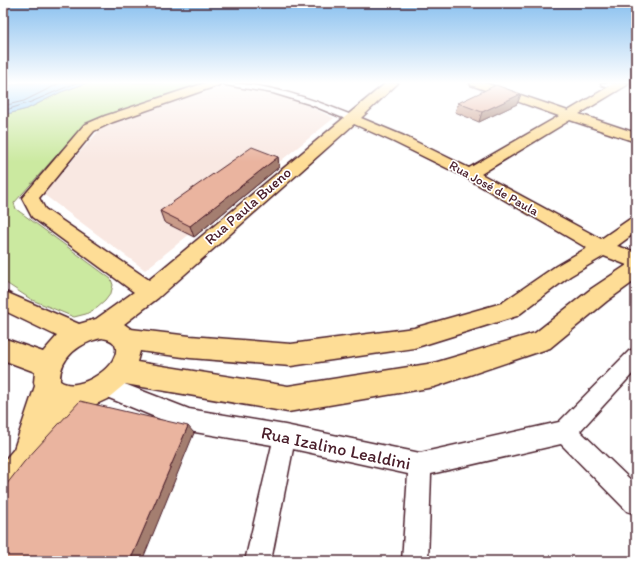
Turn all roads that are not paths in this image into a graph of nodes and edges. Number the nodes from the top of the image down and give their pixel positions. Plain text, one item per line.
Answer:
1 (138, 109) edge
2 (331, 109) edge
3 (361, 109) edge
4 (549, 109) edge
5 (579, 109) edge
6 (568, 116) junction
7 (351, 118) junction
8 (636, 138) edge
9 (470, 174) junction
10 (636, 223) edge
11 (602, 248) junction
12 (636, 260) edge
13 (636, 269) edge
14 (150, 292) junction
15 (3, 300) edge
16 (102, 328) junction
17 (78, 335) junction
18 (127, 339) junction
19 (3, 349) edge
20 (636, 357) edge
21 (48, 376) junction
22 (102, 384) junction
23 (565, 432) junction
24 (285, 436) junction
25 (420, 465) junction
26 (11, 472) edge
27 (636, 502) edge
28 (258, 561) edge
29 (415, 561) edge

1 - 14 main road
2 - 7 street
3 - 7 main road, Rua Paula Bueno
4 - 6 main road
5 - 6 main road
6 - 8 main road
6 - 9 main road
7 - 9 main road, Rua José de Paula
7 - 14 main road, Rua Paula Bueno
9 - 11 main road, Rua José de Paula
10 - 11 main road
11 - 12 main road, Rua José de Paula
11 - 18 main road
13 - 22 main road
14 - 16 main road, Rua Paula Bueno
15 - 17 main road
16 - 17 main road, Rua Paula Bueno
16 - 18 main road, Rua Paula Bueno
17 - 21 main road, Rua Paula Bueno
18 - 22 main road, Rua Paula Bueno
19 - 21 main road
20 - 23 street
21 - 22 main road
21 - 26 main road, Rua Paula Bueno
22 - 24 street, Rua Izalino Lealdini
22 - 26 main road, Rua Paula Bueno
23 - 25 street, Rua Izalino Lealdini
23 - 27 street
24 - 25 street, Rua Izalino Lealdini
24 - 28 street
25 - 29 street

